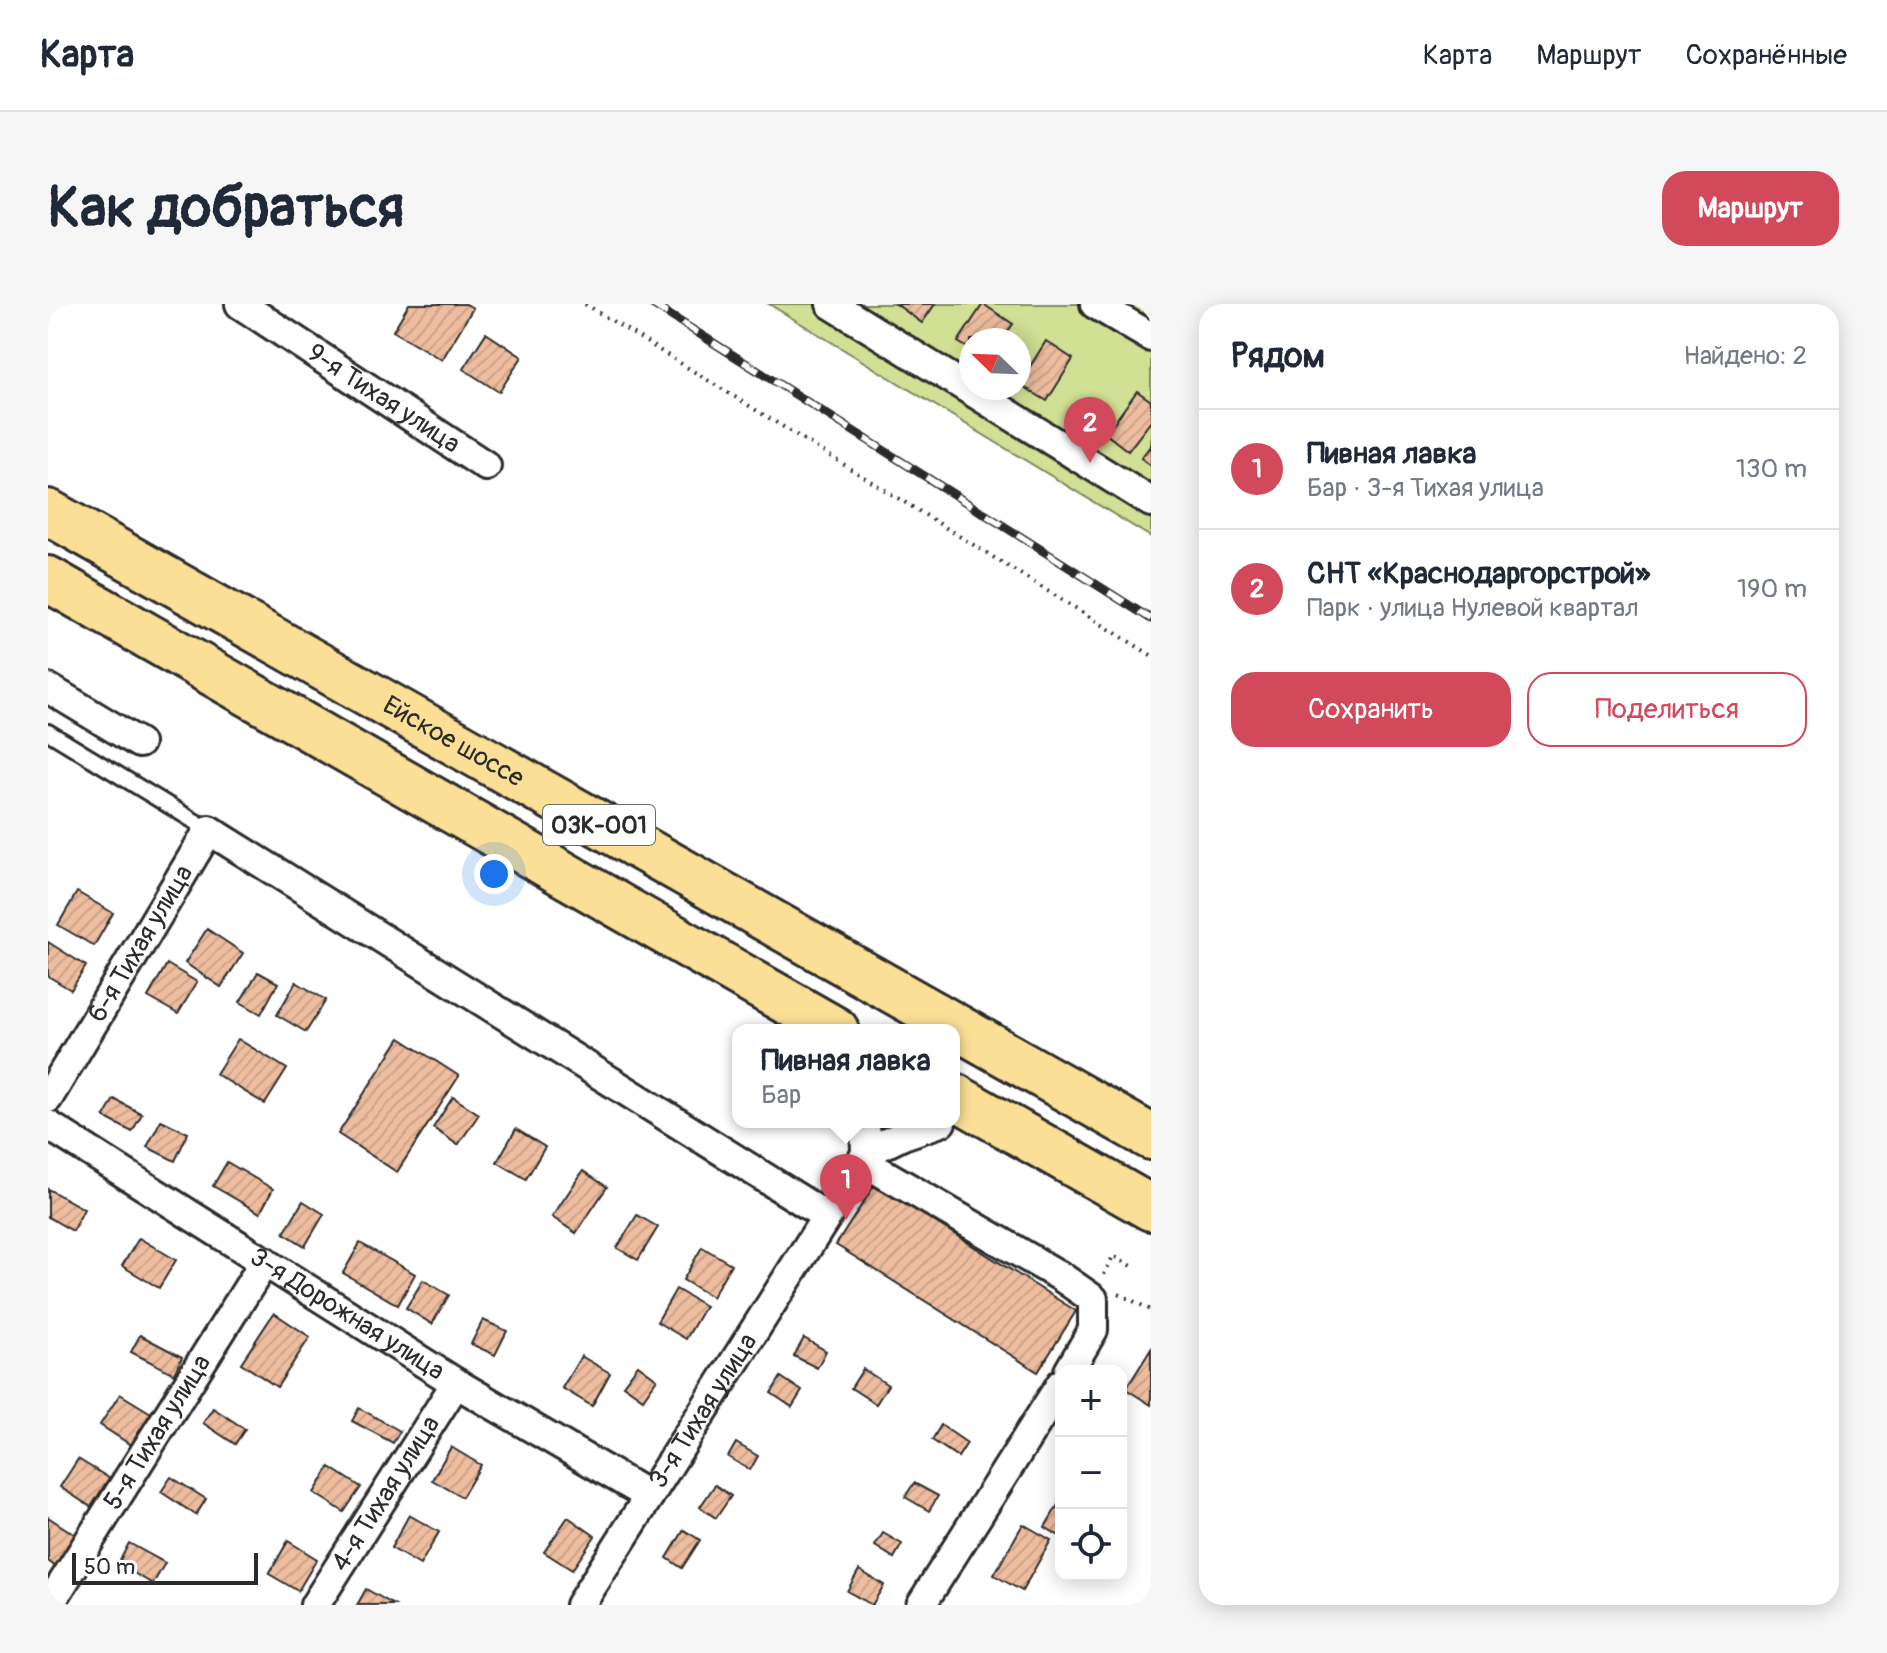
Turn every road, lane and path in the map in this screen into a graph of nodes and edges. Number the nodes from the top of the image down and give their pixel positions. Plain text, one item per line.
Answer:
1 (240, 304) edge
2 (585, 304) edge
3 (831, 304) edge
4 (1095, 304) edge
5 (1151, 337) edge
6 (486, 466) dead end
7 (1151, 502) edge
8 (48, 512) edge
9 (48, 579) edge
10 (1151, 655) edge
11 (48, 688) edge
12 (48, 732) edge
13 (139, 743) dead end
14 (209, 830) junction
15 (826, 1024) edge
16 (952, 1024) edge
17 (960, 1029) edge
18 (48, 1098) edge
19 (960, 1113) edge
20 (48, 1125) edge
21 (865, 1128) edge
22 (920, 1128) edge
23 (1151, 1137) edge
24 (864, 1157) junction
25 (1151, 1208) edge
26 (826, 1216) junction
27 (265, 1261) junction
28 (1132, 1266) dead end
29 (1093, 1299) junction
30 (1151, 1310) edge
31 (1073, 1365) edge
32 (456, 1383) junction
33 (1055, 1393) edge
34 (649, 1496) junction
35 (49, 1605) edge
36 (315, 1605) edge
37 (580, 1605) edge
38 (921, 1605) edge

1 - 6 street, 9-я Тихая улица
2 - 10 path
3 - 7 street
4 - 5 street
8 - 16 main road, Ейское шоссе / 03К-001
9 - 15 main road, 03К-001
11 - 13 street
12 - 14 lane
14 - 18 street, 6-я Тихая улица
14 - 26 street
17 - 23 main road, Ейское шоссе / 03К-001
19 - 25 main road
20 - 27 street, 3-я Дорожная улица
21 - 24 street
22 - 24 street
24 - 26 street, 3-я Тихая улица
24 - 29 street
26 - 34 street, 3-я Тихая улица
27 - 32 street, 3-я Дорожная улица
27 - 35 street, 5-я Тихая улица
28 - 29 path
29 - 30 path
29 - 31 street
32 - 34 street, 3-я Дорожная улица
32 - 36 street, 4-я Тихая улица
33 - 38 street
34 - 37 street, 3-я Тихая улица

